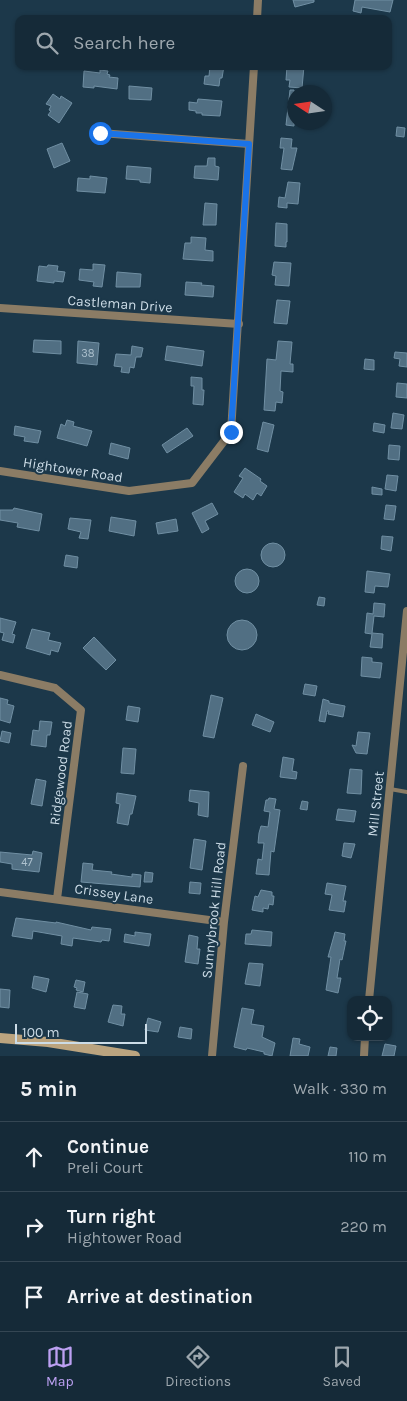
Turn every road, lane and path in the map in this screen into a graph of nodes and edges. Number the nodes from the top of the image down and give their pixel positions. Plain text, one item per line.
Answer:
1 (258, 0) edge
2 (257, 15) edge
3 (254, 70) edge
4 (100, 133) dead end
5 (249, 144) junction
6 (0, 308) edge
7 (239, 324) junction
8 (0, 471) edge
9 (407, 611) edge
10 (0, 675) edge
11 (243, 766) dead end
12 (390, 789) junction
13 (407, 792) edge
14 (0, 892) edge
15 (57, 900) junction
16 (224, 922) junction
17 (369, 996) edge
18 (0, 1038) edge
19 (365, 1041) edge
20 (135, 1056) edge
21 (212, 1056) edge
22 (364, 1056) edge

1 - 2 street
3 - 5 street, Hightower Road
4 - 5 street
5 - 7 street, Hightower Road
6 - 7 street, Castleman Drive
7 - 8 street, Hightower Road
9 - 12 street, Mill Street
10 - 15 street, Ridgewood Road
11 - 16 street, Sunnybrook Hill Road
12 - 13 lane
12 - 17 street, Mill Street
14 - 15 street, Crissey Lane
15 - 16 street, Crissey Lane
16 - 21 street, Sunnybrook Hill Road
18 - 20 main road
19 - 22 street

